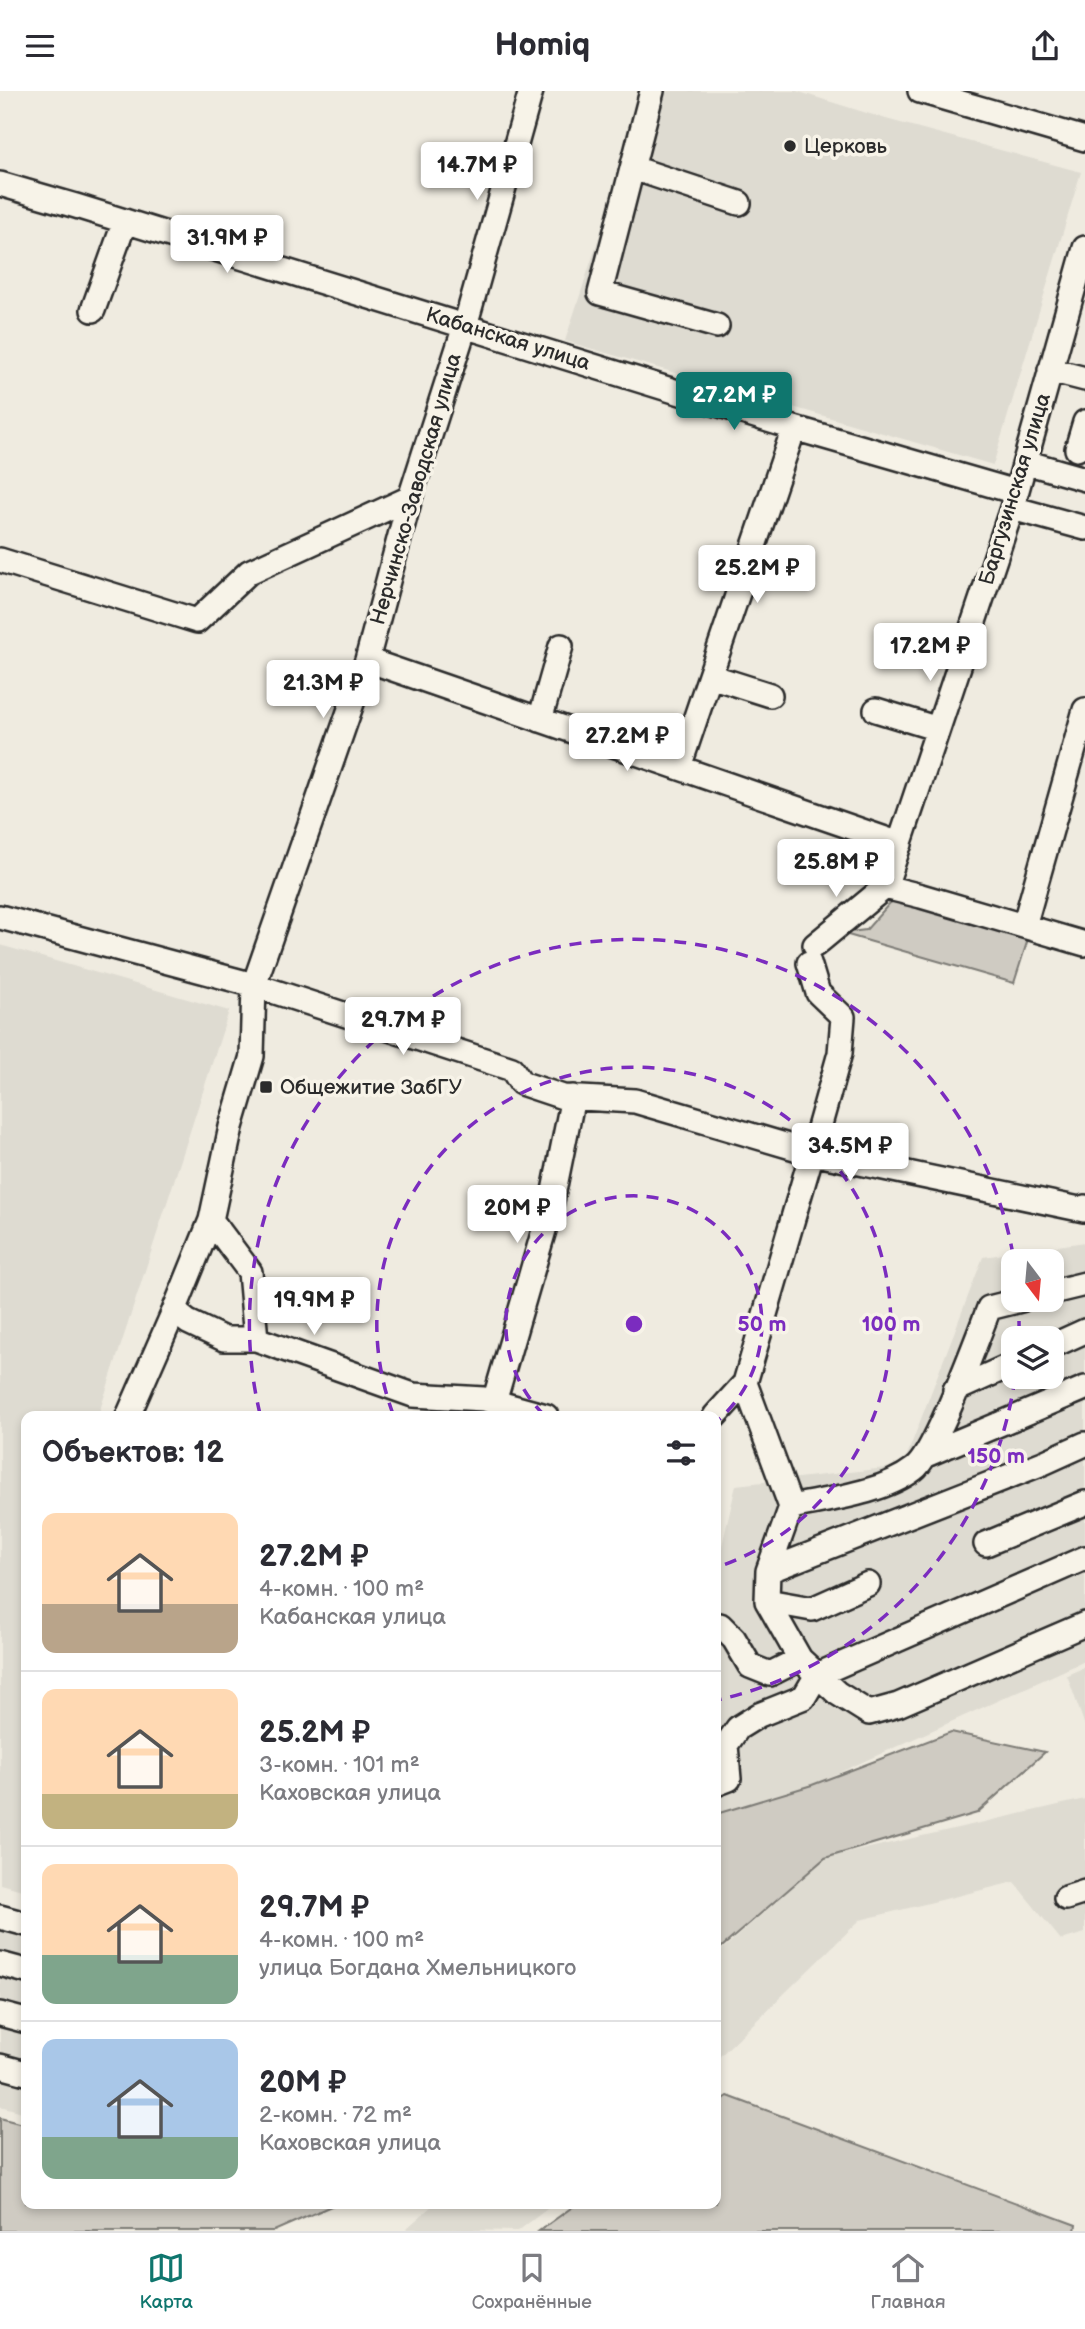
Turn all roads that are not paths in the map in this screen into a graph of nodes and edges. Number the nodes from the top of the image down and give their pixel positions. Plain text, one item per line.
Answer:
1 (531, 91) edge
2 (652, 91) edge
3 (920, 91) edge
4 (1085, 139) edge
5 (633, 168) junction
6 (0, 184) edge
7 (738, 203) dead end
8 (125, 221) junction
9 (1085, 248) edge
10 (93, 310) dead end
11 (717, 325) dead end
12 (465, 326) junction
13 (1050, 370) junction
14 (1085, 379) edge
15 (1085, 422) edge
16 (794, 428) junction
17 (1077, 449) dead end
18 (1025, 462) junction
19 (1085, 479) edge
20 (410, 498) junction
21 (1014, 500) junction
22 (1085, 528) edge
23 (0, 560) edge
24 (561, 646) dead end
25 (367, 660) junction
26 (710, 676) junction
27 (770, 695) dead end
28 (876, 710) dead end
29 (1085, 710) edge
30 (540, 720) junction
31 (938, 729) junction
32 (679, 768) junction
33 (900, 844) junction
34 (885, 887) junction
35 (0, 917) edge
36 (1024, 926) junction
37 (1085, 944) edge
38 (254, 985) junction
39 (573, 1097) junction
40 (813, 1153) junction
41 (1085, 1207) edge
42 (211, 1220) junction
43 (1085, 1284) edge
44 (1064, 1289) edge
45 (1001, 1305) edge
46 (174, 1311) junction
47 (1085, 1331) edge
48 (256, 1339) junction
49 (1064, 1341) edge
50 (1001, 1369) edge
51 (745, 1383) junction
52 (1085, 1388) edge
53 (955, 1390) junction
54 (494, 1402) junction
55 (130, 1411) edge
56 (527, 1411) edge
57 (720, 1411) edge
58 (1085, 1444) edge
59 (926, 1455) junction
60 (1085, 1503) edge
61 (791, 1507) junction
62 (986, 1544) dead end
63 (1085, 1558) edge
64 (768, 1571) junction
65 (868, 1584) dead end
66 (767, 1601) junction
67 (1085, 1624) edge
68 (721, 1626) edge
69 (808, 1667) junction
70 (721, 1782) edge
71 (0, 1917) edge
72 (21, 1923) edge
73 (0, 1964) edge
74 (21, 1970) edge
75 (0, 2014) edge
76 (21, 2020) edge
77 (0, 2066) edge
78 (21, 2072) edge

1 - 12 street, Нерчинско-Заводская улица
2 - 5 street
3 - 4 street
5 - 7 street
5 - 11 street
6 - 8 street, Кабанская улица
8 - 10 street
8 - 12 street, Кабанская улица
9 - 13 street, Баргузинская улица
12 - 16 street, Кабанская улица
12 - 20 street, Нерчинско-Заводская улица
13 - 14 street
13 - 18 street, Баргузинская улица
15 - 17 street
16 - 21 street, Кабанская улица
16 - 26 street
18 - 19 street
18 - 21 street, Баргузинская улица
20 - 23 street
20 - 25 street, Нерчинско-Заводская улица
21 - 22 street, Кабанская улица
21 - 31 street, Баргузинская улица
24 - 30 street
25 - 30 street
25 - 38 street, Нерчинско-Заводская улица
26 - 27 street
26 - 32 street
28 - 31 street
29 - 36 street
30 - 32 street
31 - 33 street, Баргузинская улица
32 - 33 street
33 - 34 street, Баргузинская улица
34 - 36 street
34 - 40 street
35 - 38 street
36 - 37 street
38 - 39 street
38 - 42 street, Нерчинско-Заводская улица
39 - 40 street
39 - 54 street
40 - 41 street
40 - 51 street
42 - 46 street, Нерчинско-Заводская улица
42 - 48 street
43 - 44 street
45 - 53 street
46 - 48 street
46 - 55 street, Нерчинско-Заводская улица
47 - 49 street
48 - 54 street
50 - 53 street
51 - 57 street
51 - 61 street
52 - 59 street
53 - 59 street
54 - 56 street
58 - 64 street
59 - 61 street
60 - 62 street
61 - 64 street
63 - 69 street
64 - 66 street
65 - 66 street
66 - 69 street
67 - 69 street
68 - 69 street
69 - 70 street
71 - 72 street
73 - 74 street
75 - 76 street
77 - 78 street

